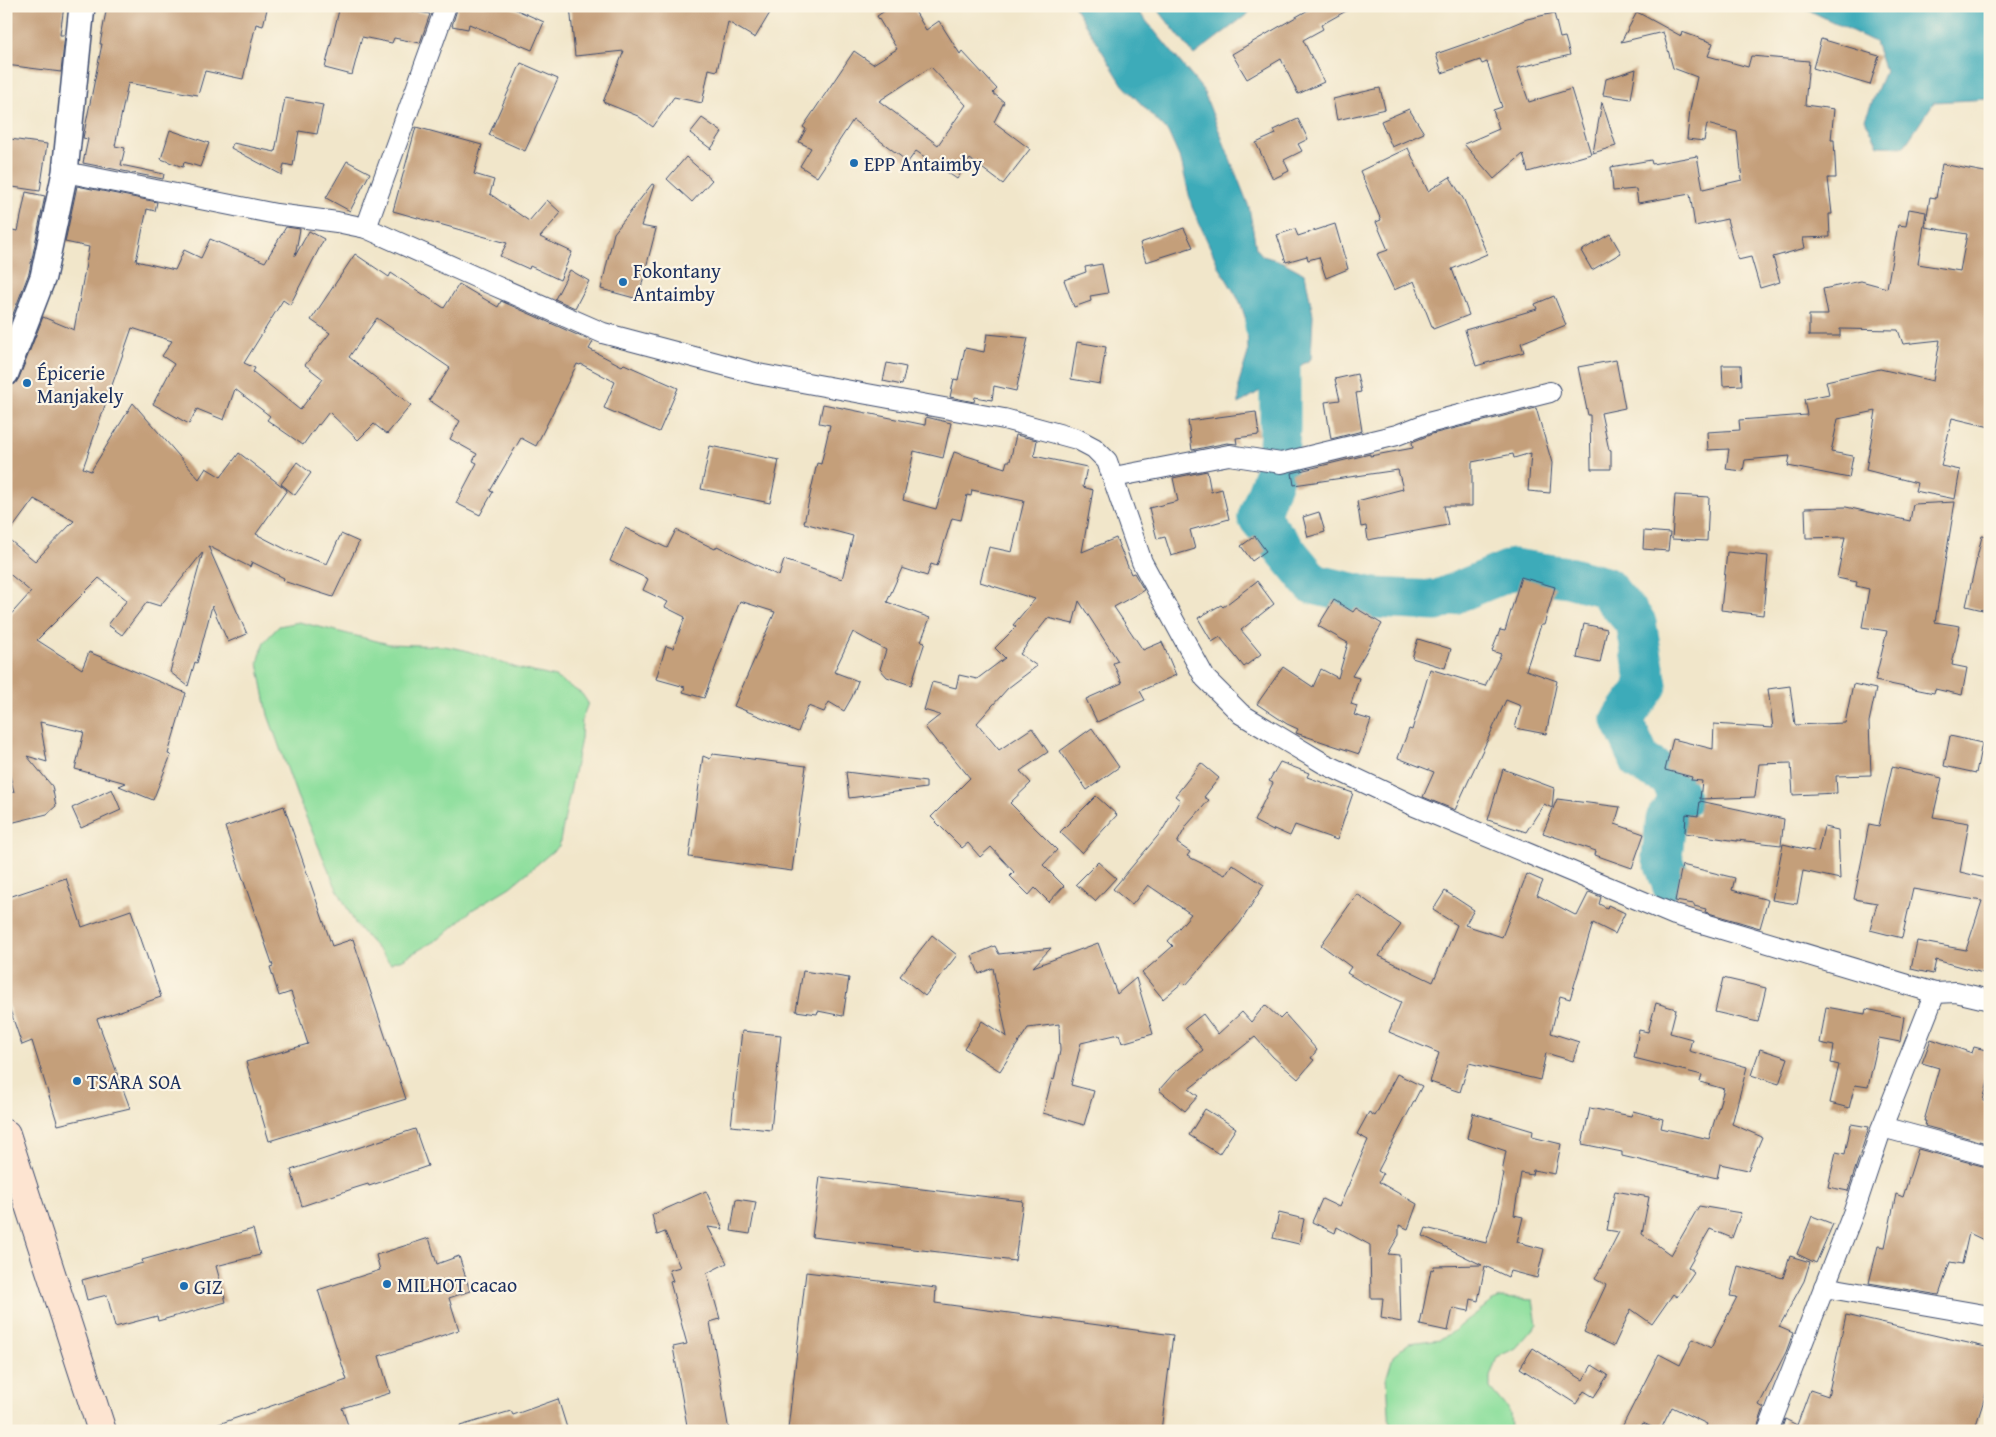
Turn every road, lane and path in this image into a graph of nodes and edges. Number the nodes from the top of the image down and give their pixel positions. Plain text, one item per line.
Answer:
1 (82, 6) edge
2 (446, 6) edge
3 (65, 172) junction
4 (366, 228) junction
5 (6, 373) edge
6 (1550, 392) dead end
7 (1114, 477) junction
8 (1935, 993) junction
9 (1990, 1000) edge
10 (1882, 1127) junction
11 (6, 1134) edge
12 (1990, 1156) edge
13 (1824, 1287) junction
14 (1990, 1316) edge
15 (102, 1431) edge
16 (1768, 1431) edge

1 - 3 street
2 - 4 street
3 - 4 street
3 - 5 street
4 - 7 street
6 - 7 street
7 - 8 street
8 - 9 street
8 - 10 street
10 - 12 street
10 - 13 street
11 - 15 main road
13 - 14 street
13 - 16 street

